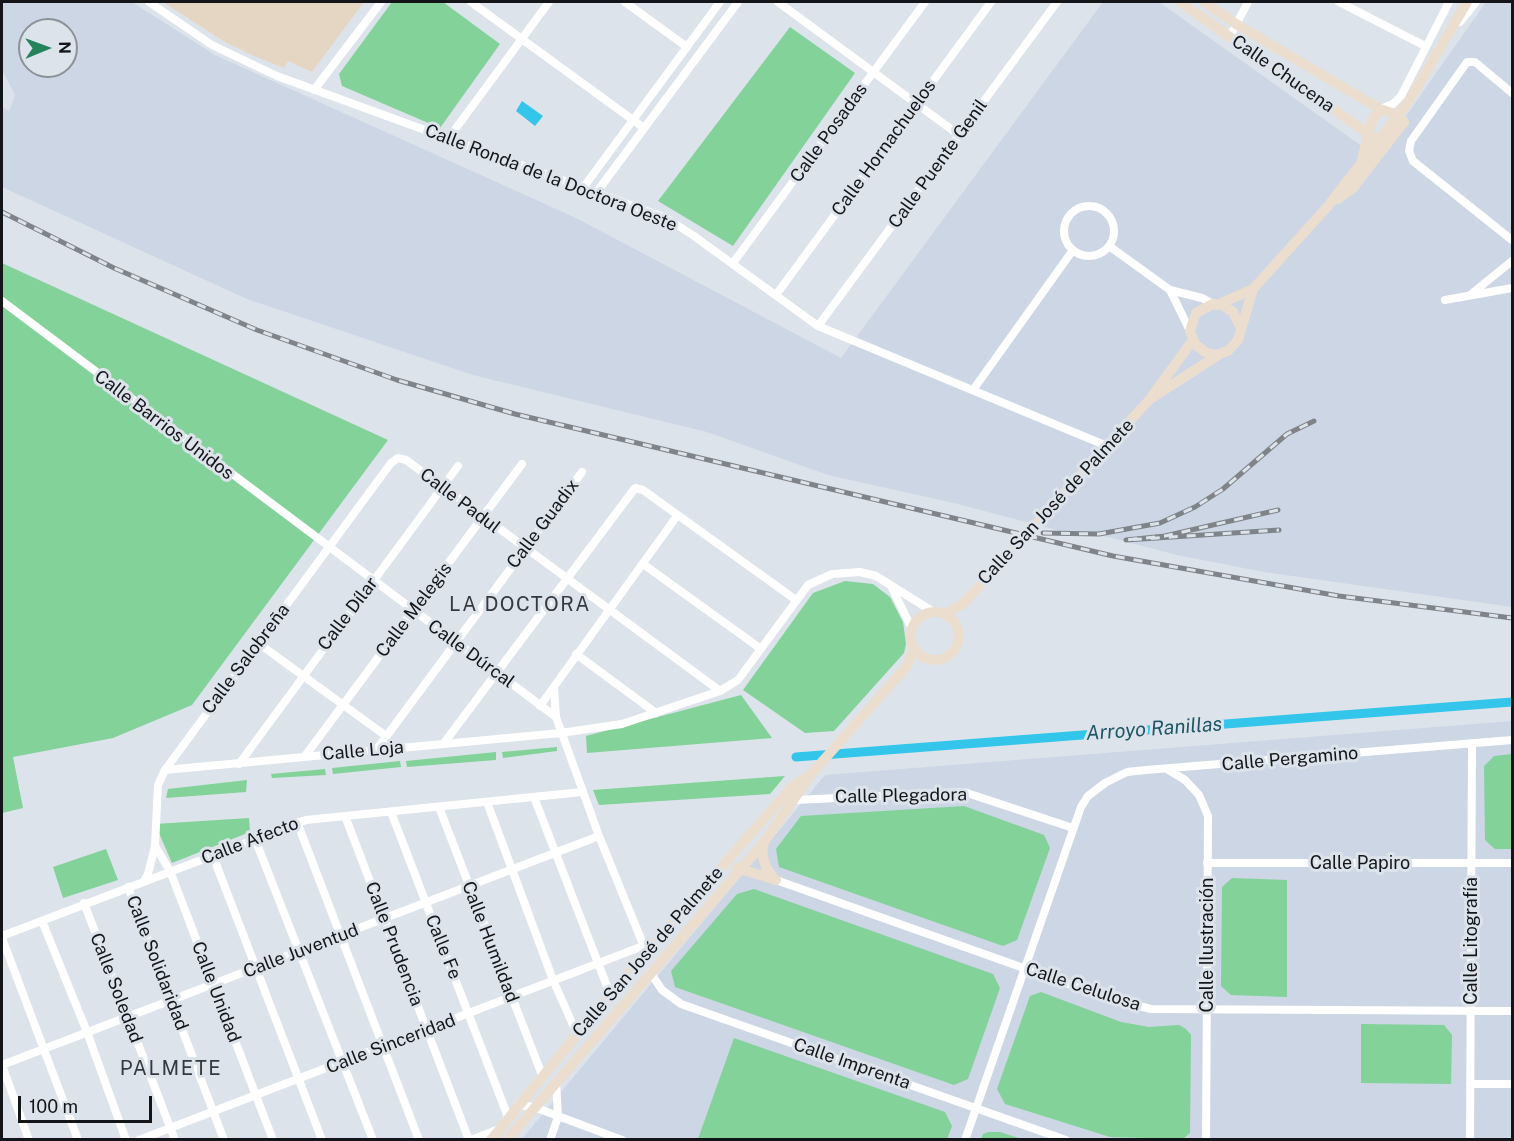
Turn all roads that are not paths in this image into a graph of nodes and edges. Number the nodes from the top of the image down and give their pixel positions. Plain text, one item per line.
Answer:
1 (149, 2) edge
2 (381, 2) edge
3 (471, 2) edge
4 (549, 2) edge
5 (625, 2) edge
6 (720, 2) edge
7 (738, 2) edge
8 (778, 2) edge
9 (925, 2) edge
10 (992, 2) edge
11 (1057, 2) edge
12 (1180, 2) edge
13 (1204, 2) edge
14 (1248, 2) edge
15 (1339, 2) edge
16 (1449, 2) edge
17 (1467, 2) edge
18 (1476, 2) edge
19 (1236, 24) junction
20 (1230, 36) junction
21 (521, 39) junction
22 (1445, 43) junction
23 (1425, 46) junction
24 (687, 47) junction
25 (874, 72) junction
26 (315, 90) junction
27 (1512, 93) edge
28 (917, 103) junction
29 (1380, 109) junction
30 (1397, 116) junction
31 (632, 120) junction
32 (644, 128) junction
33 (1368, 133) junction
34 (959, 135) junction
35 (448, 139) junction
36 (1383, 144) junction
37 (1361, 164) junction
38 (583, 188) junction
39 (596, 193) junction
40 (1328, 206) junction
41 (1512, 240) edge
42 (1109, 246) junction
43 (1073, 250) junction
44 (1512, 261) edge
45 (733, 263) junction
46 (1512, 288) edge
47 (1253, 289) junction
48 (1170, 290) junction
49 (776, 295) junction
50 (1470, 295) junction
51 (1444, 300) dead end
52 (2, 301) edge
53 (1215, 304) junction
54 (818, 326) junction
55 (1240, 326) junction
56 (1192, 336) junction
57 (1221, 354) junction
58 (973, 390) junction
59 (1150, 399) junction
60 (1107, 446) junction
61 (398, 458) joint
62 (522, 464) dead end
63 (458, 466) dead end
64 (582, 472) dead end
65 (443, 487) junction
66 (677, 516) junction
67 (483, 518) junction
68 (328, 548) junction
69 (525, 549) junction
70 (643, 564) junction
71 (567, 578) junction
72 (372, 582) junction
73 (890, 585) junction
74 (796, 600) junction
75 (963, 604) junction
76 (609, 610) junction
77 (413, 611) junction
78 (932, 611) junction
79 (945, 614) junction
80 (956, 623) junction
81 (912, 629) junction
82 (258, 643) junction
83 (454, 643) junction
84 (914, 648) junction
85 (761, 649) junction
86 (576, 654) junction
87 (925, 657) junction
88 (907, 666) junction
89 (496, 673) junction
90 (303, 675) junction
91 (554, 688) junction
92 (720, 691) junction
93 (344, 705) junction
94 (540, 706) junction
95 (656, 712) junction
96 (556, 717) junction
97 (561, 733) junction
98 (386, 736) junction
99 (1512, 740) edge
100 (444, 743) junction
101 (1472, 743) junction
102 (377, 749) junction
103 (305, 756) junction
104 (239, 764) junction
105 (1167, 768) junction
106 (165, 770) junction
107 (813, 772) junction
108 (582, 792) junction
109 (534, 797) junction
110 (795, 800) junction
111 (487, 802) junction
112 (439, 807) junction
113 (391, 812) junction
114 (345, 816) junction
115 (297, 822) junction
116 (1073, 828) junction
117 (599, 836) junction
118 (255, 839) junction
119 (764, 842) junction
120 (155, 846) junction
121 (554, 854) junction
122 (213, 856) junction
123 (1207, 863) junction
124 (1471, 863) junction
125 (1512, 863) edge
126 (722, 867) junction
127 (742, 868) junction
128 (512, 870) junction
129 (170, 871) junction
130 (776, 880) junction
131 (144, 881) junction
132 (468, 886) junction
133 (128, 887) junction
134 (84, 903) junction
135 (426, 904) junction
136 (384, 920) junction
137 (42, 921) junction
138 (342, 935) junction
139 (2, 937) edge
140 (645, 949) junction
141 (300, 951) junction
142 (597, 964) junction
143 (257, 968) junction
144 (1024, 969) junction
145 (650, 972) junction
146 (553, 980) junction
147 (213, 985) junction
148 (610, 994) junction
149 (511, 998) junction
150 (171, 1000) junction
151 (623, 1004) junction
152 (1207, 1010) junction
153 (1470, 1011) junction
154 (1512, 1011) edge
155 (470, 1014) junction
156 (127, 1018) junction
157 (426, 1030) junction
158 (87, 1032) junction
159 (578, 1034) junction
160 (383, 1047) junction
161 (44, 1049) junction
162 (343, 1062) junction
163 (2, 1065) edge
164 (543, 1075) junction
165 (299, 1079) junction
166 (556, 1082) junction
167 (1470, 1084) junction
168 (1512, 1084) edge
169 (256, 1095) junction
170 (518, 1105) junction
171 (534, 1107) junction
172 (976, 1107) junction
173 (213, 1112) junction
174 (508, 1117) junction
175 (558, 1117) junction
176 (170, 1128) junction
177 (499, 1129) junction
178 (29, 1140) edge
179 (78, 1140) edge
180 (126, 1140) edge
181 (139, 1140) edge
182 (175, 1140) edge
183 (224, 1140) edge
184 (273, 1140) edge
185 (322, 1140) edge
186 (373, 1140) edge
187 (419, 1140) edge
188 (470, 1140) edge
189 (491, 1140) edge
190 (507, 1140) edge
191 (550, 1140) edge
192 (622, 1140) edge
193 (965, 1140) edge
194 (1066, 1140) edge
195 (1206, 1140) edge
196 (1470, 1140) edge

1 - 26 street, Calle Ronda de la Doctora Oeste
2 - 26 street
3 - 21 street
4 - 21 street
5 - 24 street
6 - 24 street
7 - 32 street
8 - 25 street
9 - 25 street, Calle Posadas
10 - 28 street, Calle Hornachuelos
11 - 34 street, Calle Puente Genil
12 - 20 street, Calle Chucena
13 - 19 street, Calle Chucena
14 - 19 street
15 - 23 street
16 - 23 street
17 - 22 street
18 - 22 street
19 - 20 street
19 - 29 street, Calle Chucena
20 - 33 street, Calle Chucena
21 - 31 street
21 - 35 street
22 - 30 street
23 - 29 street
24 - 31 street
25 - 28 street
25 - 45 street, Calle Posadas
26 - 35 street, Calle Ronda de la Doctora Oeste
27 - 41 street
28 - 34 street
28 - 49 street, Calle Hornachuelos
29 - 30 street, Calle Chucena
29 - 33 street
30 - 36 street
31 - 32 street
31 - 38 street
32 - 39 street
33 - 36 street, Calle Chucena
33 - 37 street
34 - 54 street, Calle Puente Genil
35 - 38 street, Calle Ronda de la Doctora Oeste
36 - 37 street
36 - 40 street
37 - 40 street
38 - 39 street, Calle Ronda de la Doctora Oeste
39 - 45 street, Calle Ronda de la Doctora Oeste
40 - 47 street
42 - 43 street
42 - 43 street
42 - 48 street
43 - 58 street
44 - 50 street
45 - 49 street, Calle Ronda de la Doctora Oeste
46 - 50 street
47 - 53 street
47 - 55 street
48 - 53 street
48 - 56 street
49 - 54 street, Calle Ronda de la Doctora Oeste
50 - 51 street
52 - 68 street, Calle Barrios Unidos
53 - 55 street
53 - 56 street
54 - 58 street, Calle Ronda de la Doctora Oeste
55 - 57 street
56 - 57 street
56 - 59 street, Calle San José de Palmete
57 - 59 street, Calle San José de Palmete
58 - 60 street, Calle Ronda de la Doctora Oeste
59 - 60 street, Calle San José de Palmete
60 - 75 street, Calle San José de Palmete
61 - 65 street, Calle Padul
61 - 68 street, Calle Salobreña
62 - 67 street, Calle Melegis
63 - 65 street, Calle Dílar
64 - 69 street, Calle Guadix
65 - 67 street, Calle Padul
65 - 72 street, Calle Dílar
66 - 70 street
66 - 71 street
66 - 74 street
67 - 69 street, Calle Padul
67 - 77 street, Calle Melegis
68 - 72 street, Calle Dúrcal
68 - 82 street, Calle Salobreña
69 - 71 street, Calle Padul
69 - 83 street, Calle Guadix
70 - 76 street
70 - 85 street
71 - 76 street, Calle Padul
71 - 89 street
72 - 77 street, Calle Dúrcal
72 - 90 street, Calle Dílar
73 - 74 street, Calle Loja
73 - 78 street, Calle Loja
73 - 81 street
74 - 85 street, Calle Loja
75 - 79 street, Calle San José de Palmete
75 - 80 street, Calle San José de Palmete
76 - 86 street
76 - 92 street, Calle Padul
77 - 83 street, Calle Dúrcal
77 - 93 street, Calle Melegis
78 - 79 street
78 - 81 street
79 - 80 street
80 - 87 street
81 - 84 street
82 - 90 street
82 - 106 street, Calle Salobreña
83 - 89 street, Calle Dúrcal
83 - 98 street, Calle Guadix
84 - 87 street
84 - 88 street, Calle San José de Palmete
85 - 92 street, Calle Loja
86 - 91 street
86 - 95 street
87 - 88 street, Calle San José de Palmete
88 - 107 street, Calle San José de Palmete
89 - 94 street, Calle Dúrcal
89 - 100 street
90 - 93 street
90 - 104 street, Calle Dílar
91 - 94 street
91 - 96 street
92 - 95 street, Calle Loja
93 - 98 street
93 - 103 street, Calle Melegis
94 - 96 street, Calle Dúrcal
95 - 97 street, Calle Loja
96 - 97 street
97 - 100 street, Calle Loja
97 - 108 street
98 - 102 street, Calle Guadix
99 - 101 street, Calle Pergamino
100 - 102 street, Calle Loja
101 - 105 street, Calle Pergamino
101 - 124 street, Calle Litografía
102 - 103 street, Calle Loja
103 - 104 street, Calle Loja
104 - 106 street, Calle Loja
105 - 116 street, Calle Pergamino
105 - 123 street, Calle Ilustración
106 - 120 street, Calle Salobreña
107 - 110 street, Calle San José de Palmete
107 - 126 street, Calle San José de Palmete
108 - 109 street, Calle Afecto
108 - 117 street
109 - 111 street, Calle Afecto
109 - 121 street
110 - 116 street, Calle Plegadora
110 - 119 street, Calle San José de Palmete
111 - 112 street, Calle Afecto
111 - 128 street
112 - 113 street, Calle Afecto
112 - 132 street, Calle Humildad
113 - 114 street, Calle Afecto
113 - 135 street, Calle Fe
114 - 115 street, Calle Afecto
114 - 136 street, Calle Prudencia
115 - 118 street, Calle Afecto
115 - 138 street
116 - 144 street
117 - 121 street, Calle Juventud
117 - 140 street
118 - 122 street, Calle Afecto
118 - 141 street
119 - 127 street, Calle San José de Palmete
119 - 130 street
120 - 129 street, Calle Unidad
120 - 131 street, Calle Salobreña
121 - 128 street, Calle Juventud
121 - 142 street
122 - 129 street, Calle Afecto
122 - 143 street
123 - 124 street, Calle Papiro
123 - 152 street, Calle Ilustración
124 - 125 street, Calle Papiro
124 - 153 street, Calle Litografía
126 - 127 street
126 - 140 street, Calle San José de Palmete
127 - 130 street
127 - 145 street, Calle San José de Palmete
128 - 132 street, Calle Juventud
128 - 146 street
129 - 131 street, Calle Afecto
129 - 147 street, Calle Unidad
130 - 144 street, Calle Celulosa
131 - 133 street, Calle Afecto
132 - 135 street, Calle Juventud
132 - 149 street, Calle Humildad
133 - 134 street, Calle Afecto
133 - 150 street, Calle Solidaridad
134 - 137 street, Calle Afecto
134 - 156 street, Calle Soledad
135 - 136 street, Calle Juventud
135 - 155 street, Calle Fe
136 - 138 street, Calle Juventud
136 - 157 street, Calle Prudencia
137 - 139 street, Calle Afecto
137 - 158 street
138 - 141 street, Calle Juventud
138 - 160 street
139 - 161 street
140 - 142 street, Calle Sinceridad
140 - 145 street
140 - 148 street, Calle San José de Palmete
140 - 151 street
141 - 143 street, Calle Juventud
141 - 162 street
142 - 146 street, Calle Sinceridad
142 - 148 street
143 - 147 street, Calle Juventud
143 - 165 street
144 - 152 street, Calle Celulosa
144 - 172 street
145 - 151 street, Calle San José de Palmete
145 - 172 street, Calle Imprenta
146 - 149 street, Calle Sinceridad
146 - 159 street
147 - 150 street, Calle Juventud
147 - 169 street, Calle Unidad
148 - 159 street, Calle San José de Palmete
149 - 155 street, Calle Sinceridad
149 - 164 street, Calle Humildad
150 - 156 street, Calle Juventud
150 - 173 street, Calle Solidaridad
151 - 166 street, Calle San José de Palmete
152 - 153 street, Calle Celulosa
152 - 195 street, Calle Ilustración
153 - 154 street, Calle Celulosa
153 - 167 street, Calle Litografía
155 - 157 street, Calle Sinceridad
155 - 174 street, Calle Fe
156 - 158 street, Calle Juventud
156 - 176 street, Calle Soledad
157 - 160 street, Calle Sinceridad
157 - 188 street, Calle Prudencia
158 - 161 street, Calle Juventud
158 - 180 street
159 - 164 street, Calle San José de Palmete
160 - 162 street, Calle Sinceridad
160 - 187 street
161 - 163 street, Calle Juventud
161 - 179 street
162 - 165 street, Calle Sinceridad
162 - 186 street
163 - 178 street
164 - 170 street, Calle San José de Palmete
165 - 169 street, Calle Sinceridad
165 - 185 street
166 - 171 street, Calle San José de Palmete
166 - 175 street
167 - 168 street
167 - 196 street, Calle Litografía
169 - 173 street, Calle Sinceridad
169 - 184 street, Calle Unidad
170 - 171 street
170 - 174 street, Calle San José de Palmete
171 - 175 street
171 - 190 street, Calle San José de Palmete
172 - 193 street
172 - 194 street, Calle Imprenta
173 - 176 street, Calle Sinceridad
173 - 183 street, Calle Solidaridad
174 - 177 street, Calle San José de Palmete
175 - 191 street
175 - 192 street
176 - 181 street, Calle Sinceridad
176 - 182 street, Calle Soledad
177 - 188 street
177 - 189 street, Calle San José de Palmete

